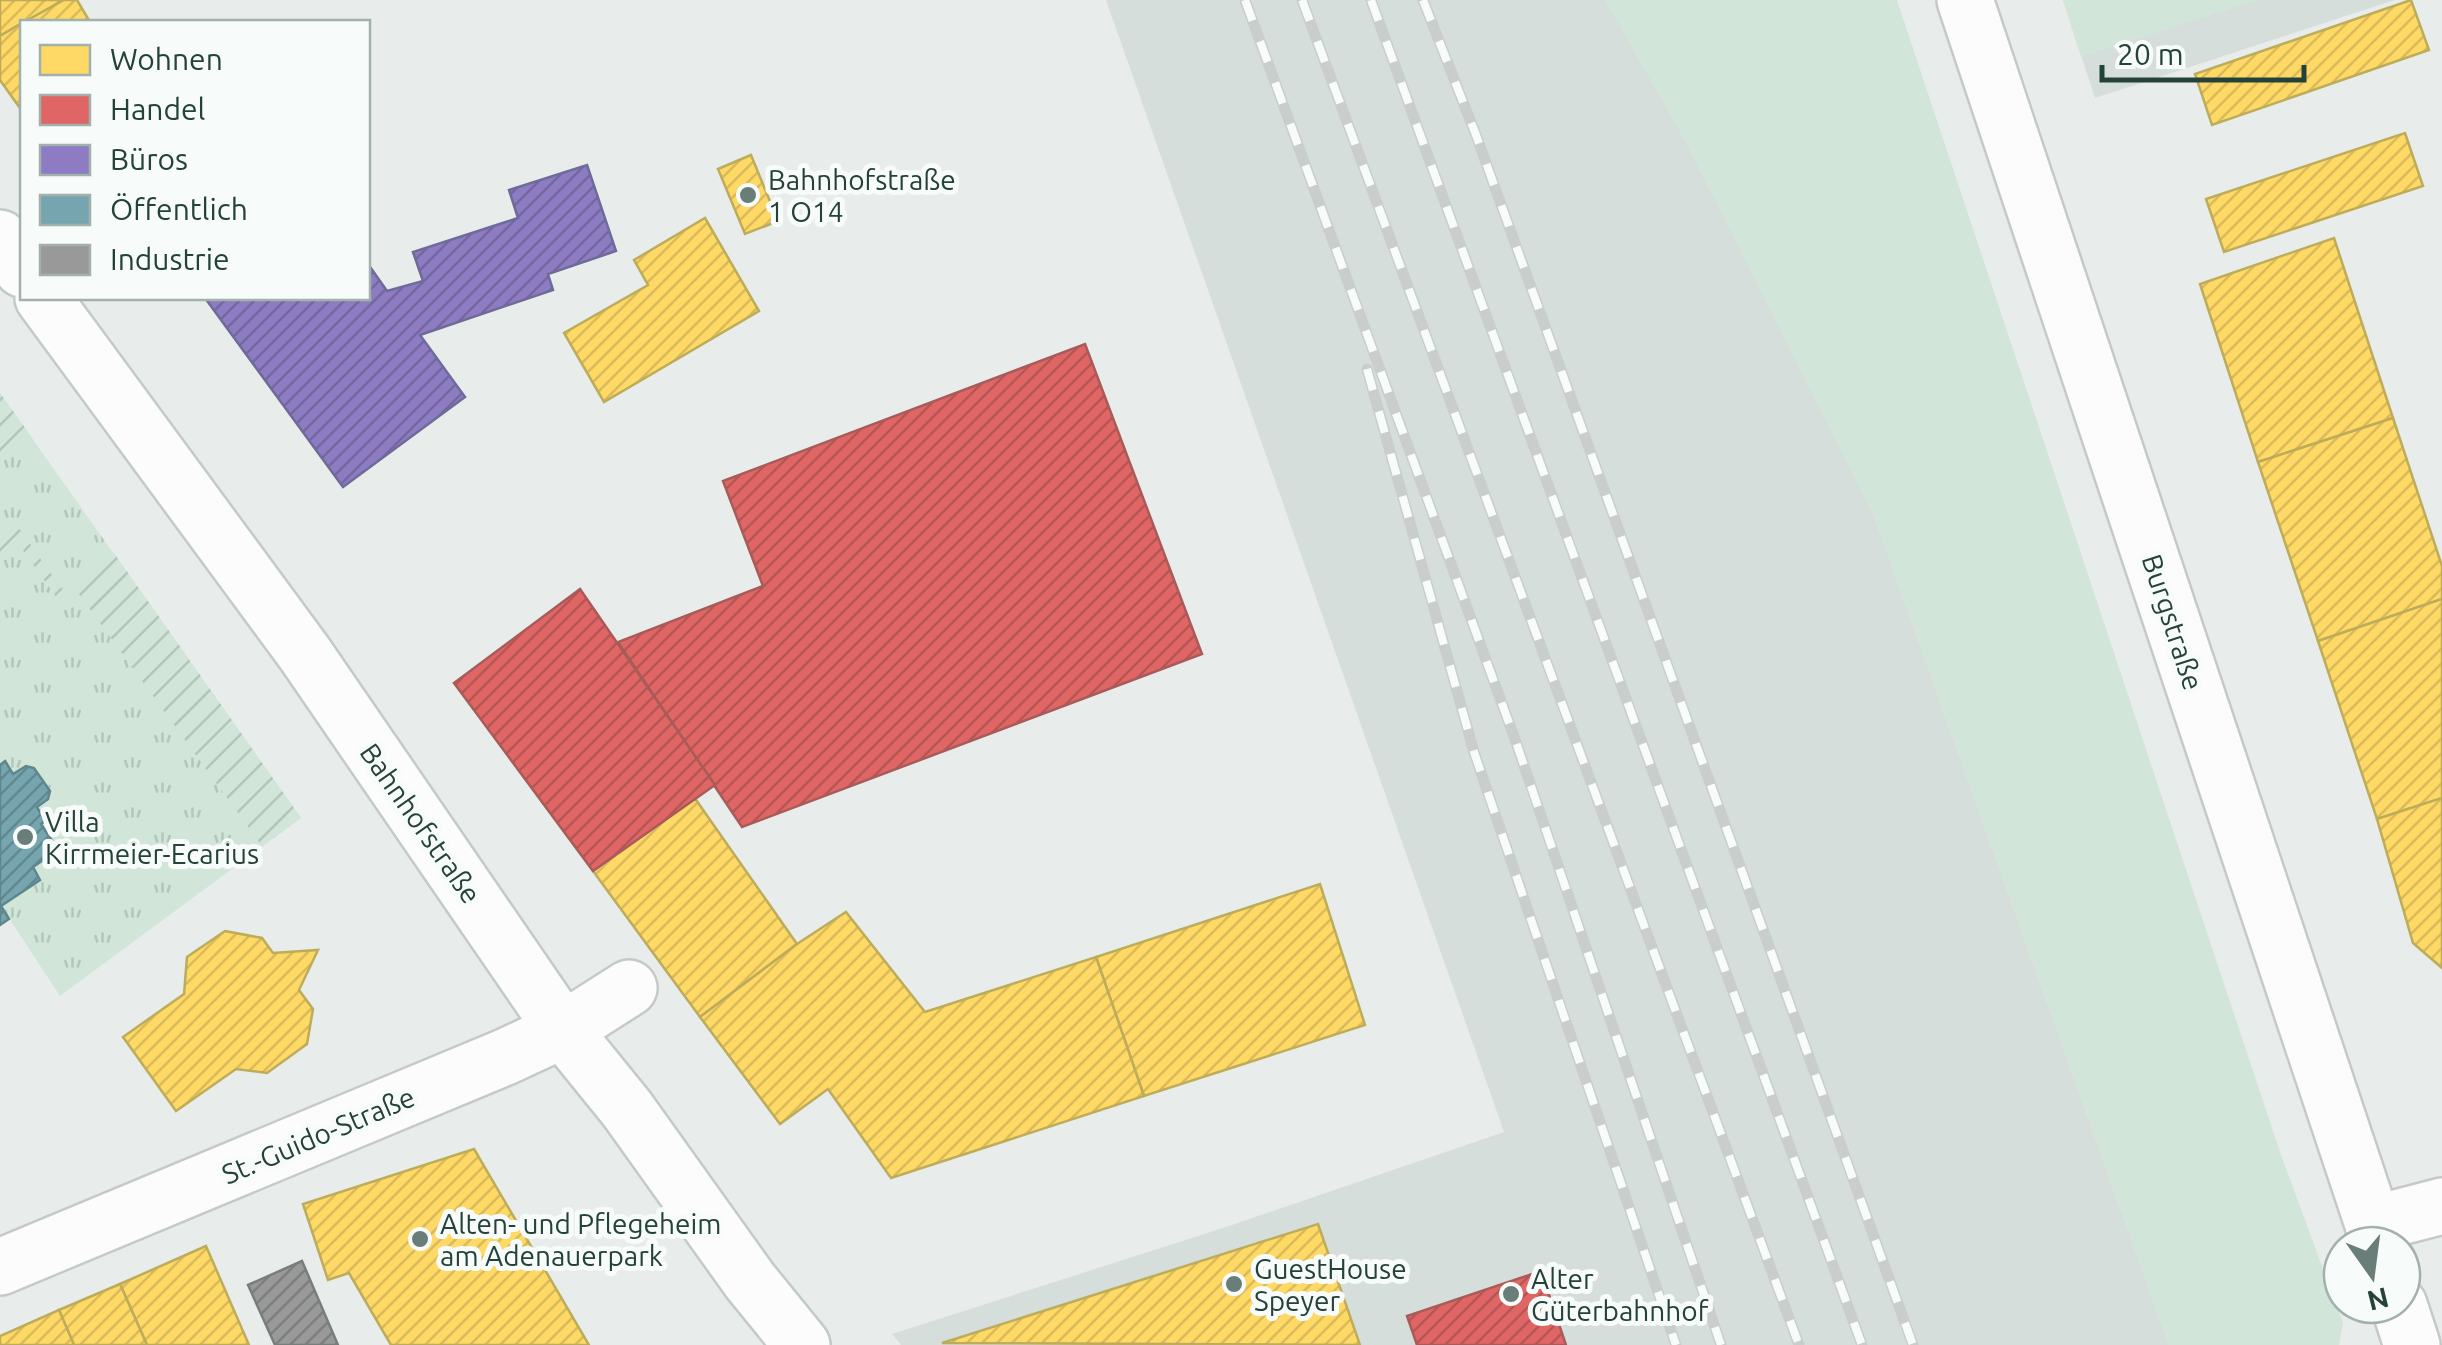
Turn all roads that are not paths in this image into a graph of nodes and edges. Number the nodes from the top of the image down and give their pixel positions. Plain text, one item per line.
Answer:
1 (1965, 0) edge
2 (0, 238) edge
3 (20, 266) edge
4 (45, 300) edge
5 (629, 988) dead end
6 (563, 1030) junction
7 (2442, 1206) edge
8 (2373, 1225) edge
9 (2399, 1225) edge
10 (0, 1267) edge
11 (802, 1345) edge

1 - 8 street, Burgstraße
2 - 3 street
4 - 6 street, Bahnhofstraße
5 - 6 street, St.-Guido-Straße
6 - 10 street, St.-Guido-Straße
6 - 11 street, Bahnhofstraße
7 - 9 street

